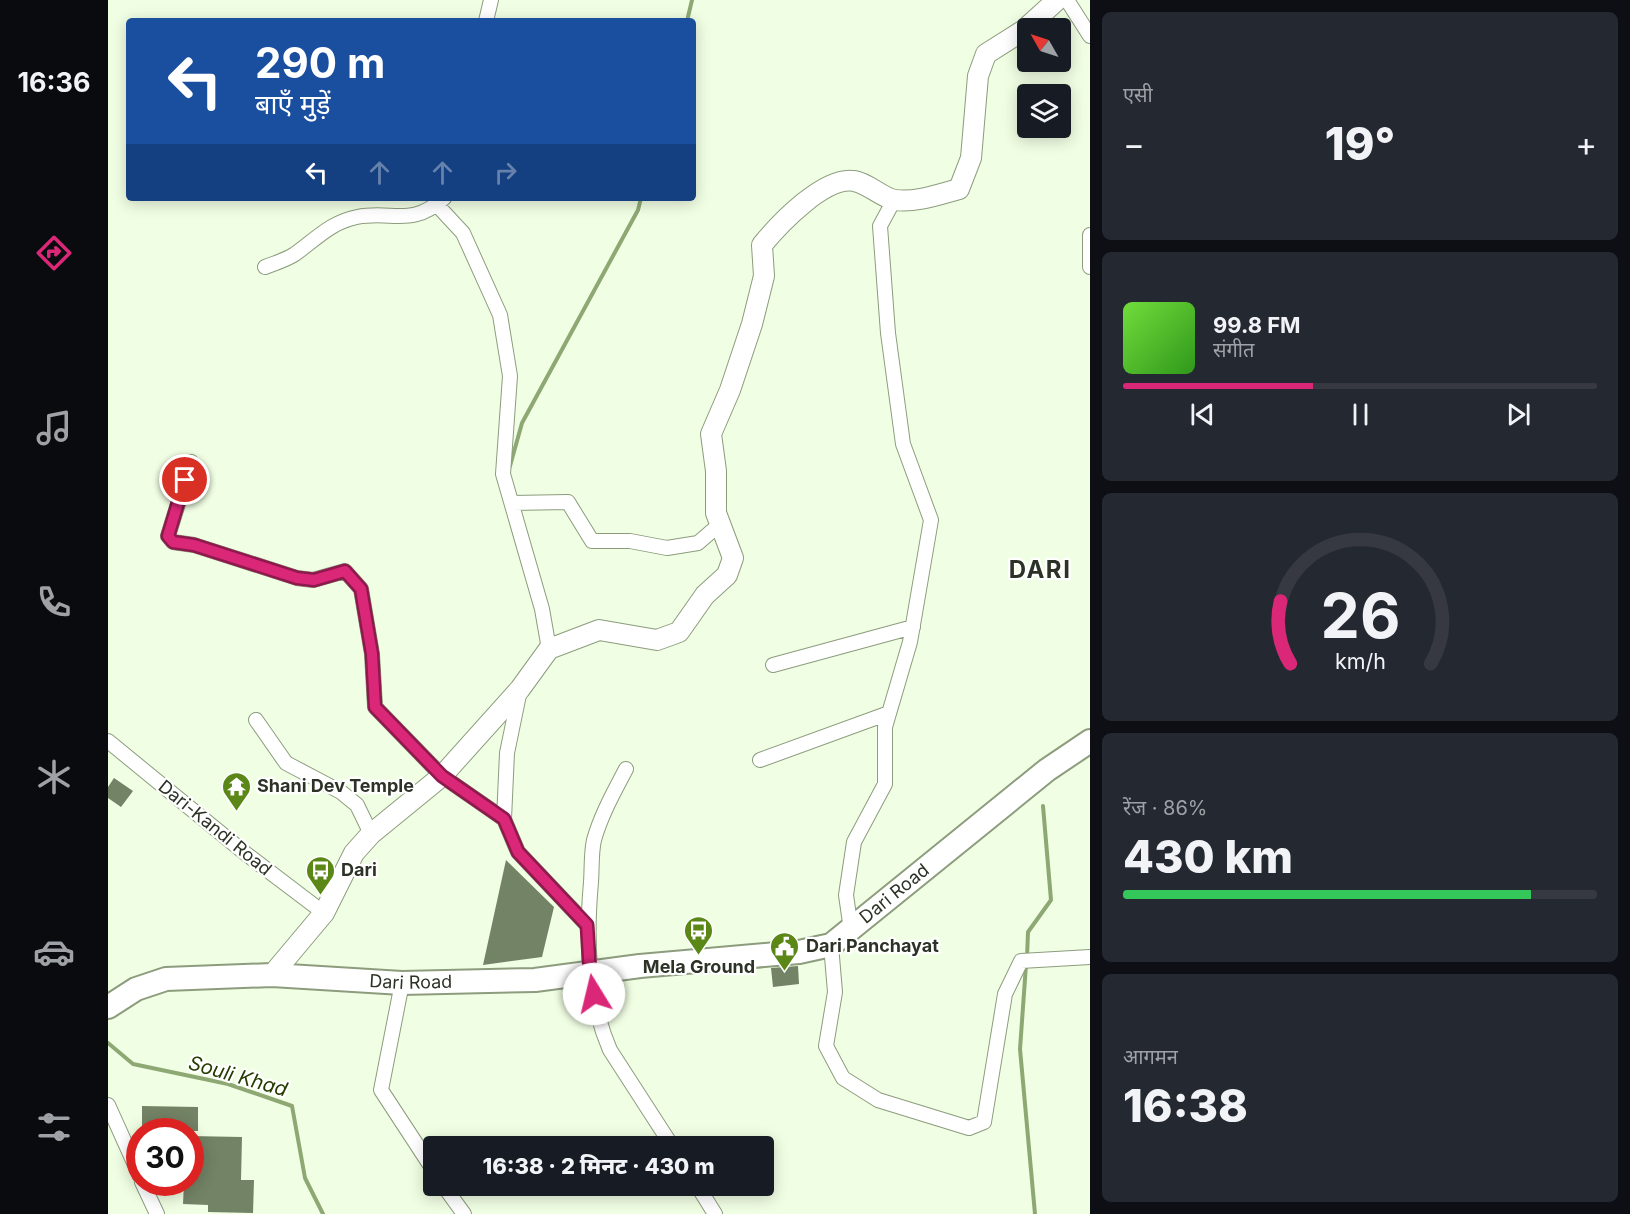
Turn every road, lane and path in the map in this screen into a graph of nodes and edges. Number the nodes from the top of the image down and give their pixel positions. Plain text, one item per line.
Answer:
1 (491, 0) edge
2 (1057, 0) edge
3 (1067, 0) edge
4 (487, 18) edge
5 (1090, 36) edge
6 (894, 200) junction
7 (440, 201) edge
8 (1090, 235) edge
9 (265, 267) dead end
10 (1090, 267) edge
11 (191, 462) dead end
12 (512, 503) junction
13 (720, 524) junction
14 (913, 627) junction
15 (549, 649) junction
16 (773, 665) dead end
17 (520, 689) junction
18 (889, 713) junction
19 (256, 720) dead end
20 (108, 741) edge
21 (1090, 741) edge
22 (760, 760) dead end
23 (626, 769) dead end
24 (442, 776) junction
25 (504, 819) junction
26 (371, 834) junction
27 (324, 913) junction
28 (587, 925) junction
29 (851, 930) junction
30 (831, 945) junction
31 (1090, 957) edge
32 (590, 973) junction
33 (272, 975) junction
34 (402, 984) junction
35 (110, 1006) edge
36 (108, 1105) edge
37 (666, 1136) edge
38 (126, 1145) edge
39 (423, 1154) edge
40 (149, 1196) edge
41 (451, 1196) edge
42 (704, 1196) edge
43 (157, 1214) edge
44 (464, 1214) edge
45 (715, 1214) edge

1 - 4 street
2 - 6 street
3 - 5 street
6 - 13 street
6 - 14 street
7 - 9 street
7 - 12 street
8 - 10 street
11 - 24 street
12 - 13 street
12 - 15 street
13 - 15 street
14 - 16 street
14 - 18 street
15 - 17 street
17 - 24 street
17 - 25 street
18 - 22 street
18 - 29 street
19 - 26 street
20 - 27 street, Dari-Kandi Road
21 - 29 main road, Dari Road
23 - 28 street
24 - 25 street
24 - 26 street
25 - 28 street
26 - 27 street
27 - 33 street
28 - 32 street
29 - 30 main road, Dari Road
30 - 31 street
30 - 32 main road, Dari Road
32 - 34 main road, Dari Road
32 - 37 street
33 - 34 main road, Dari Road
33 - 35 main road, Dari Road
34 - 39 street
36 - 38 street
40 - 43 street
41 - 44 street
42 - 45 street

